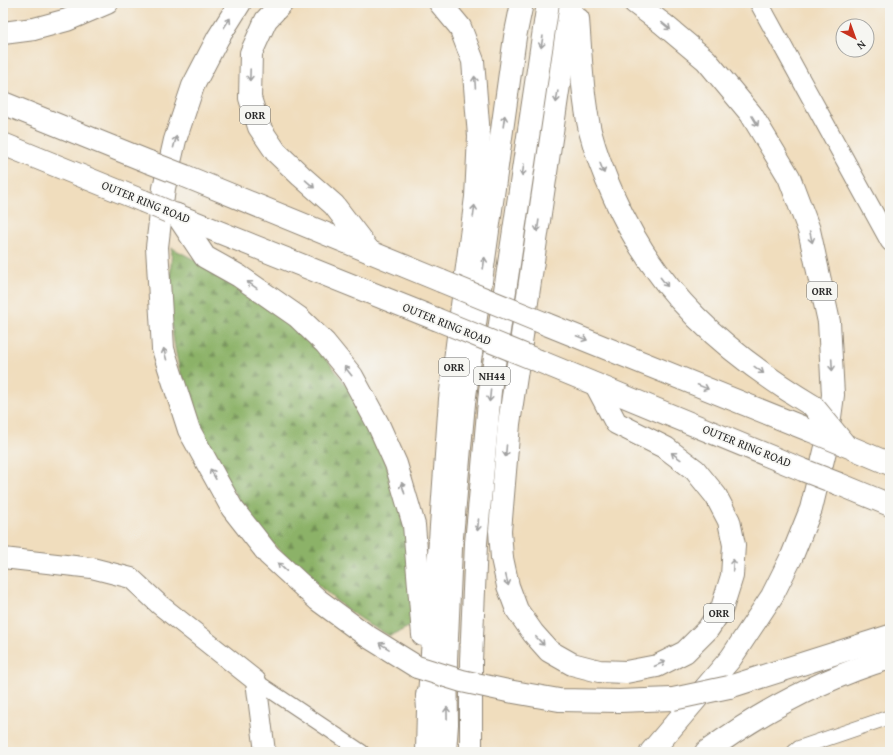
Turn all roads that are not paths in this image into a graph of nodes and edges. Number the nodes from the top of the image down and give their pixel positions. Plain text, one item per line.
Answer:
1 (89, 3) edge
2 (107, 3) edge
3 (240, 3) edge
4 (282, 3) edge
5 (440, 3) edge
6 (522, 3) edge
7 (548, 3) edge
8 (571, 3) edge
9 (576, 3) edge
10 (635, 3) edge
11 (759, 3) edge
12 (67, 20) junction
13 (3, 34) edge
14 (3, 103) edge
15 (3, 144) edge
16 (177, 215) junction
17 (890, 242) edge
18 (370, 252) junction
19 (596, 385) junction
20 (845, 445) junction
21 (890, 464) edge
22 (890, 505) edge
23 (3, 558) edge
24 (890, 636) edge
25 (890, 658) edge
26 (446, 660) junction
27 (471, 661) junction
28 (256, 681) junction
29 (428, 710) junction
30 (890, 717) edge
31 (265, 752) edge
32 (362, 752) edge
33 (427, 752) edge
34 (445, 752) edge
35 (471, 752) edge
36 (651, 752) edge
37 (706, 752) edge
38 (794, 752) edge

1 - 12 highway
2 - 12 highway
24 -> 3 highway, bridge
4 -> 18 highway, ORR
29 -> 5 highway, ORR
26 -> 6 highway, NH44
7 -> 27 highway, NH44
8 -> 19 highway, ORR
9 -> 20 highway, bridge
10 -> 36 highway, ORR
11 - 17 street
12 - 13 highway
14 - 18 highway, bridge
15 - 16 highway, OUTER RING ROAD, bridge
16 - 19 highway, OUTER RING ROAD, bridge
29 -> 16 highway, ORR
18 -> 20 highway, bridge
19 - 22 highway, OUTER RING ROAD, bridge
20 - 21 highway
23 - 28 main road
25 - 37 highway
26 - 27 highway
34 -> 26 highway, NH44
27 - 35 highway, NH44
28 - 31 main road
28 - 32 street
29 - 33 highway, ORR
30 - 38 street

